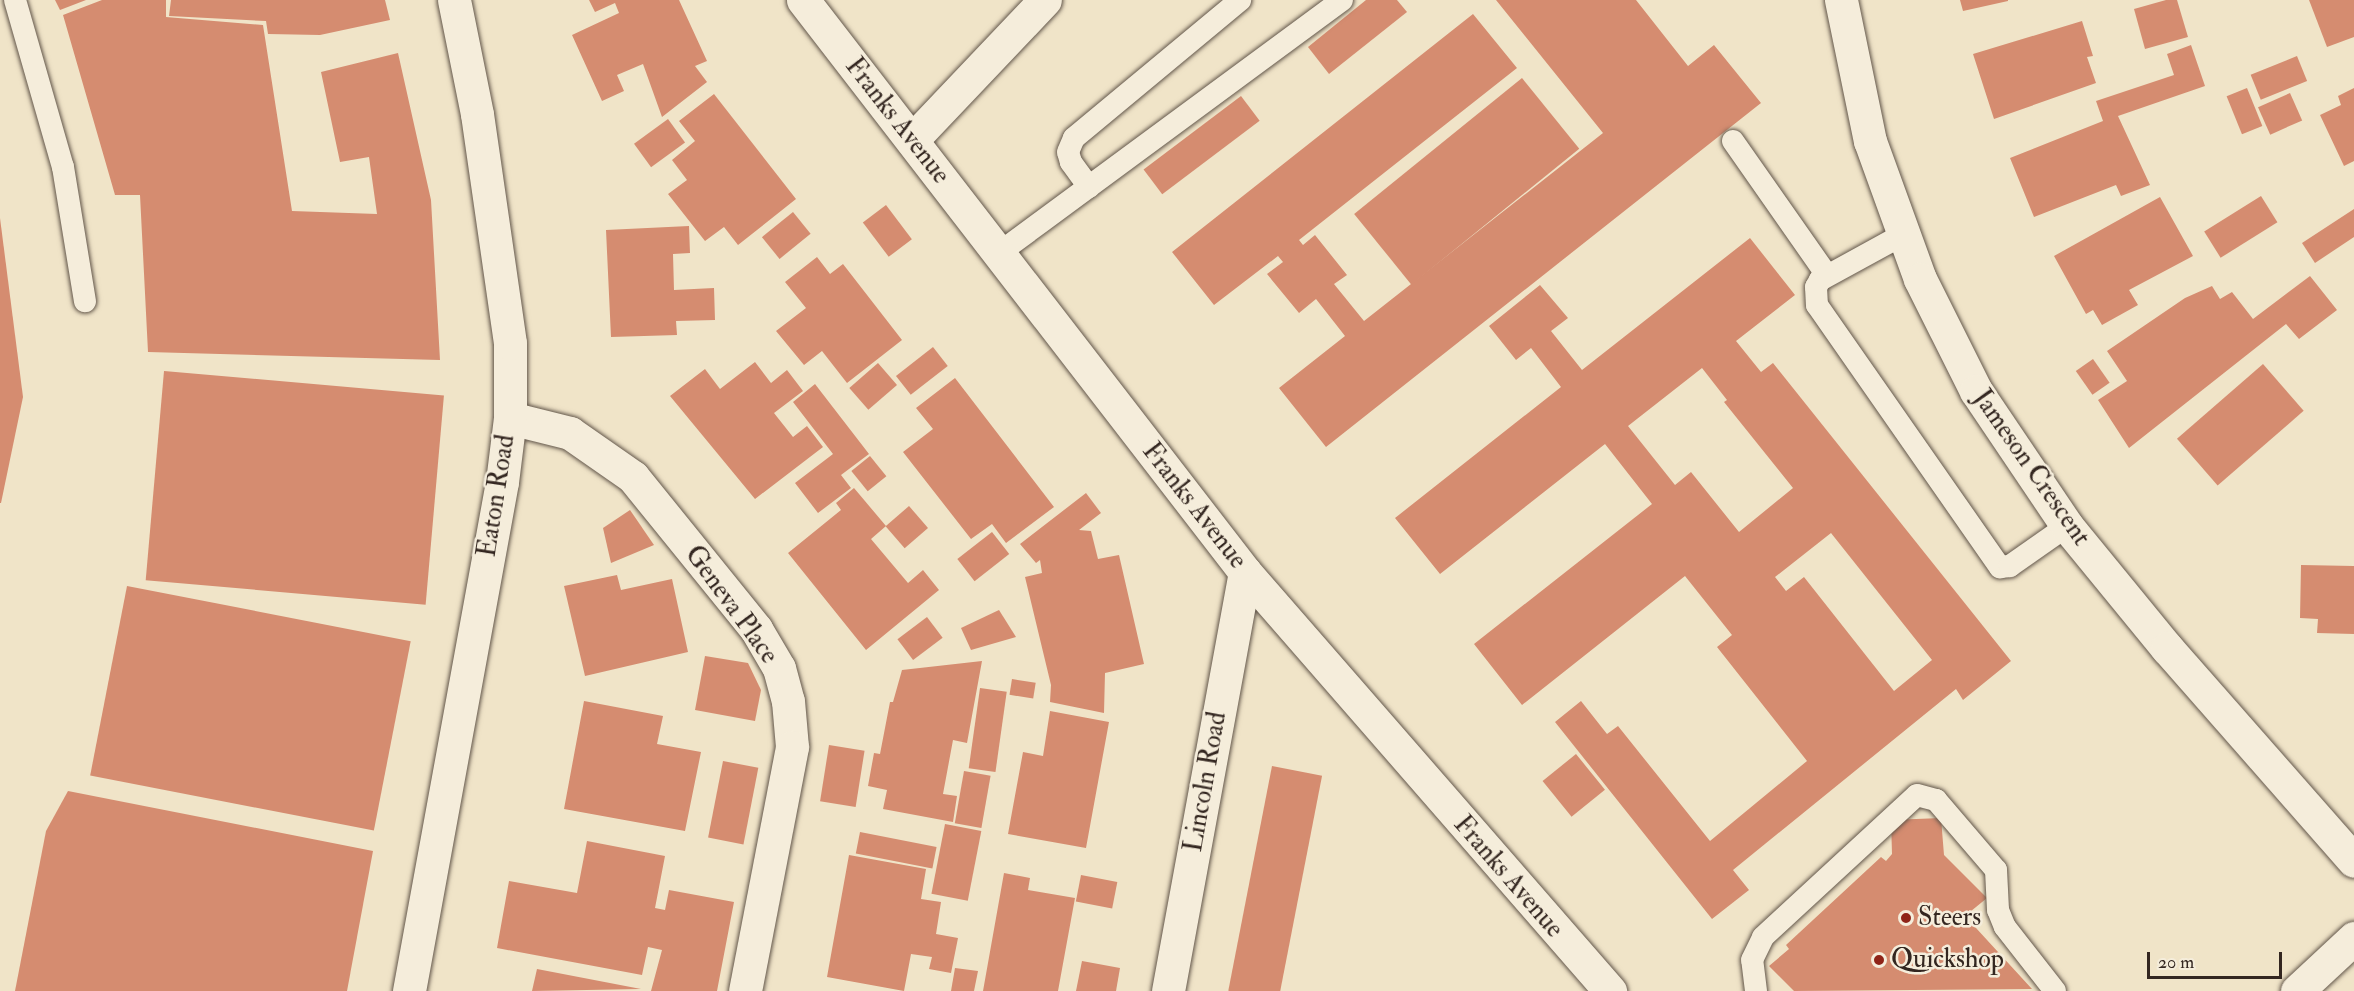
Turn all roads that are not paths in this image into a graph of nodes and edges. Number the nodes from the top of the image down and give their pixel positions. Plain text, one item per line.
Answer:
1 (15, 0) edge
2 (454, 0) edge
3 (803, 0) edge
4 (1045, 0) edge
5 (1240, 0) edge
6 (1342, 0) edge
7 (1840, 0) edge
8 (912, 141) junction
9 (1733, 141) dead end
10 (1089, 187) junction
11 (1904, 234) junction
12 (999, 253) junction
13 (1827, 275) junction
14 (85, 301) dead end
15 (510, 418) junction
16 (2067, 526) junction
17 (1245, 572) junction
18 (2354, 861) edge
19 (2354, 938) edge
20 (2300, 990) edge
21 (409, 991) edge
22 (745, 991) edge
23 (1168, 991) edge
24 (1610, 991) edge
25 (1756, 991) edge
26 (2055, 991) edge

1 - 14 lane
2 - 15 street, Eaton Road
3 - 8 street, Franks Avenue
4 - 8 street
5 - 10 lane
6 - 10 lane
7 - 11 street, Jameson Crescent
8 - 12 street, Franks Avenue
9 - 13 lane
10 - 12 lane
11 - 13 lane
11 - 16 street, Jameson Crescent
12 - 17 street, Franks Avenue
13 - 16 lane
15 - 21 street, Eaton Road
15 - 22 street, Geneva Place
16 - 18 street, Jameson Crescent
17 - 23 street, Lincoln Road
17 - 24 street, Franks Avenue
19 - 20 street
25 - 26 lane

